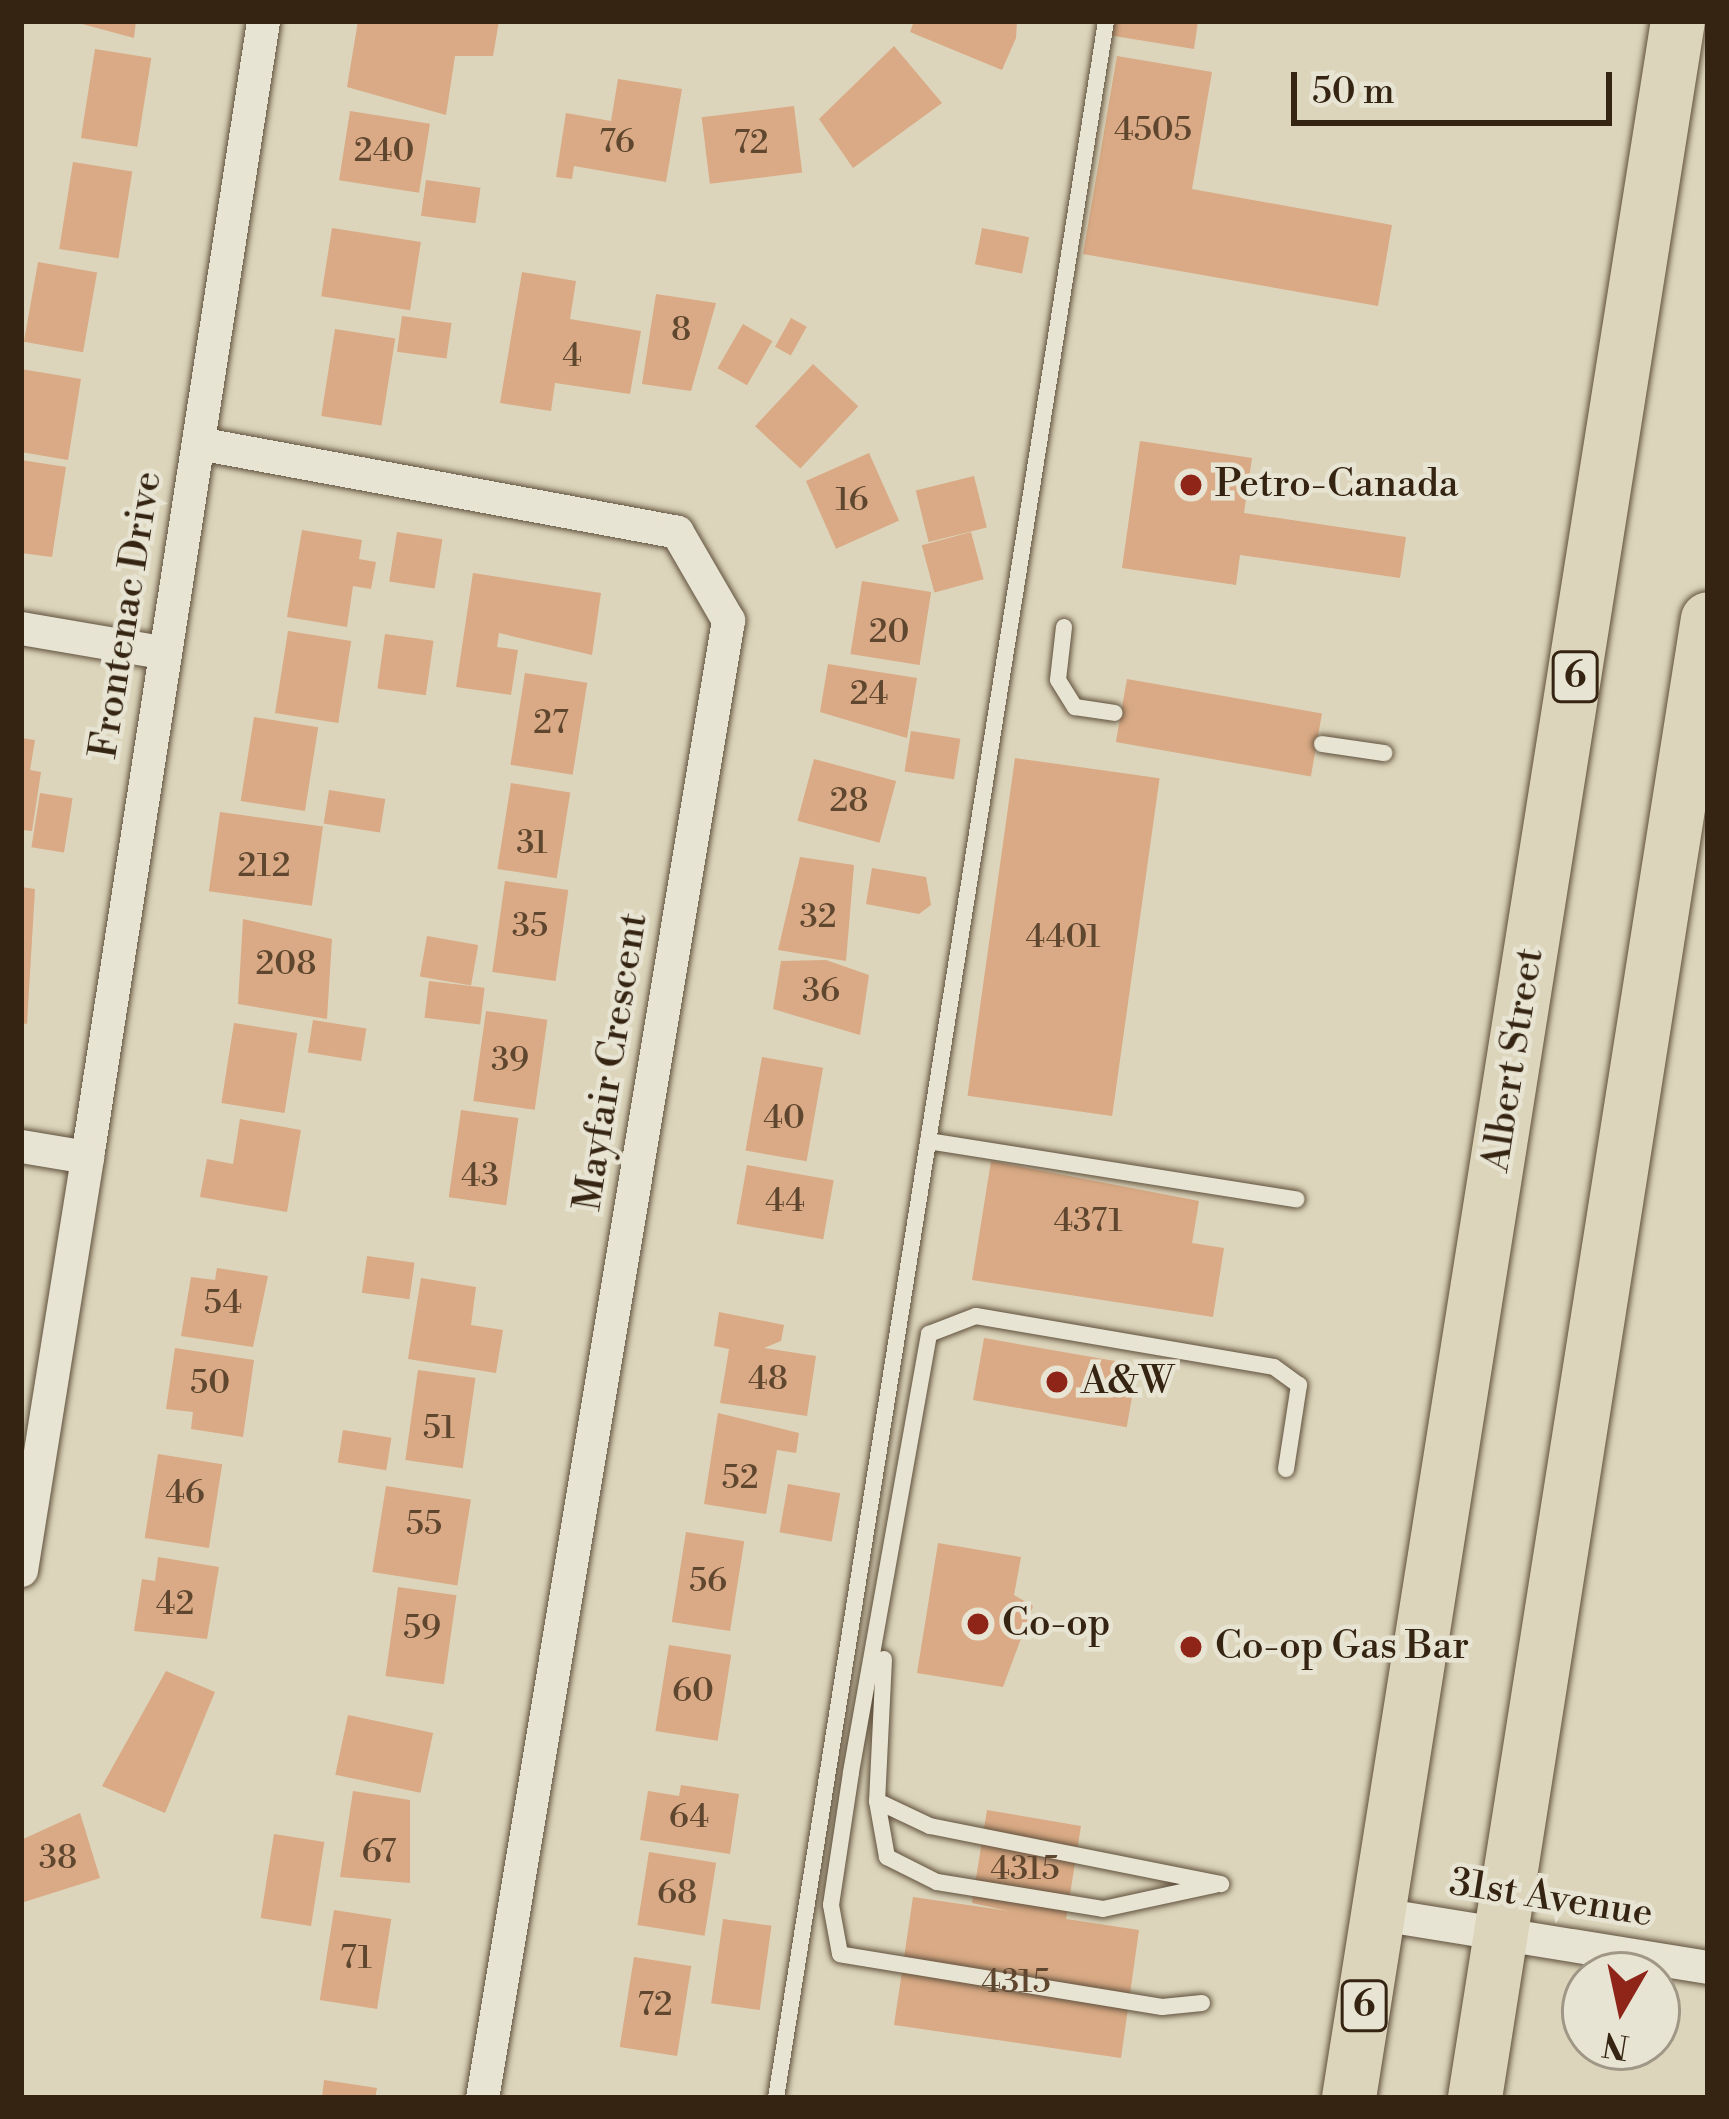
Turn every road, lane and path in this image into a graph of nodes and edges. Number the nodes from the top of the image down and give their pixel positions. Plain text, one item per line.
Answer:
1 (262, 21) edge
2 (1106, 21) edge
3 (1678, 21) edge
4 (198, 443) junction
5 (1708, 619) edge
6 (1064, 627) dead end
7 (21, 628) edge
8 (161, 652) junction
9 (1115, 712) dead end
10 (1699, 743) edge
11 (1322, 744) dead end
12 (1384, 753) dead end
13 (928, 1141) junction
14 (21, 1147) edge
15 (87, 1157) junction
16 (1296, 1199) dead end
17 (1286, 1469) dead end
18 (21, 1570) edge
19 (884, 1624) junction
20 (877, 1801) junction
21 (1380, 1915) junction
22 (1502, 1934) junction
23 (1708, 1967) edge
24 (1202, 2003) dead end
25 (482, 2098) edge
26 (776, 2098) edge
27 (1349, 2098) edge
28 (1475, 2098) edge

1 - 4 street, Frontenac Drive
2 - 13 lane
3 - 21 main road, Albert Street / 6
4 - 8 street, Frontenac Drive
4 - 25 street, Mayfair Crescent
5 - 10 main road
6 - 9 lane
7 - 8 street
8 - 15 street, Frontenac Drive
10 - 22 main road
11 - 12 lane
13 - 16 lane
13 - 26 lane
14 - 15 street
15 - 18 street, Frontenac Drive
17 - 19 lane
19 - 20 lane
19 - 24 lane
20 - 20 lane
21 - 22 street, 31st Avenue
21 - 27 main road, Albert Street / 6
22 - 23 street, 31st Avenue
22 - 28 main road

